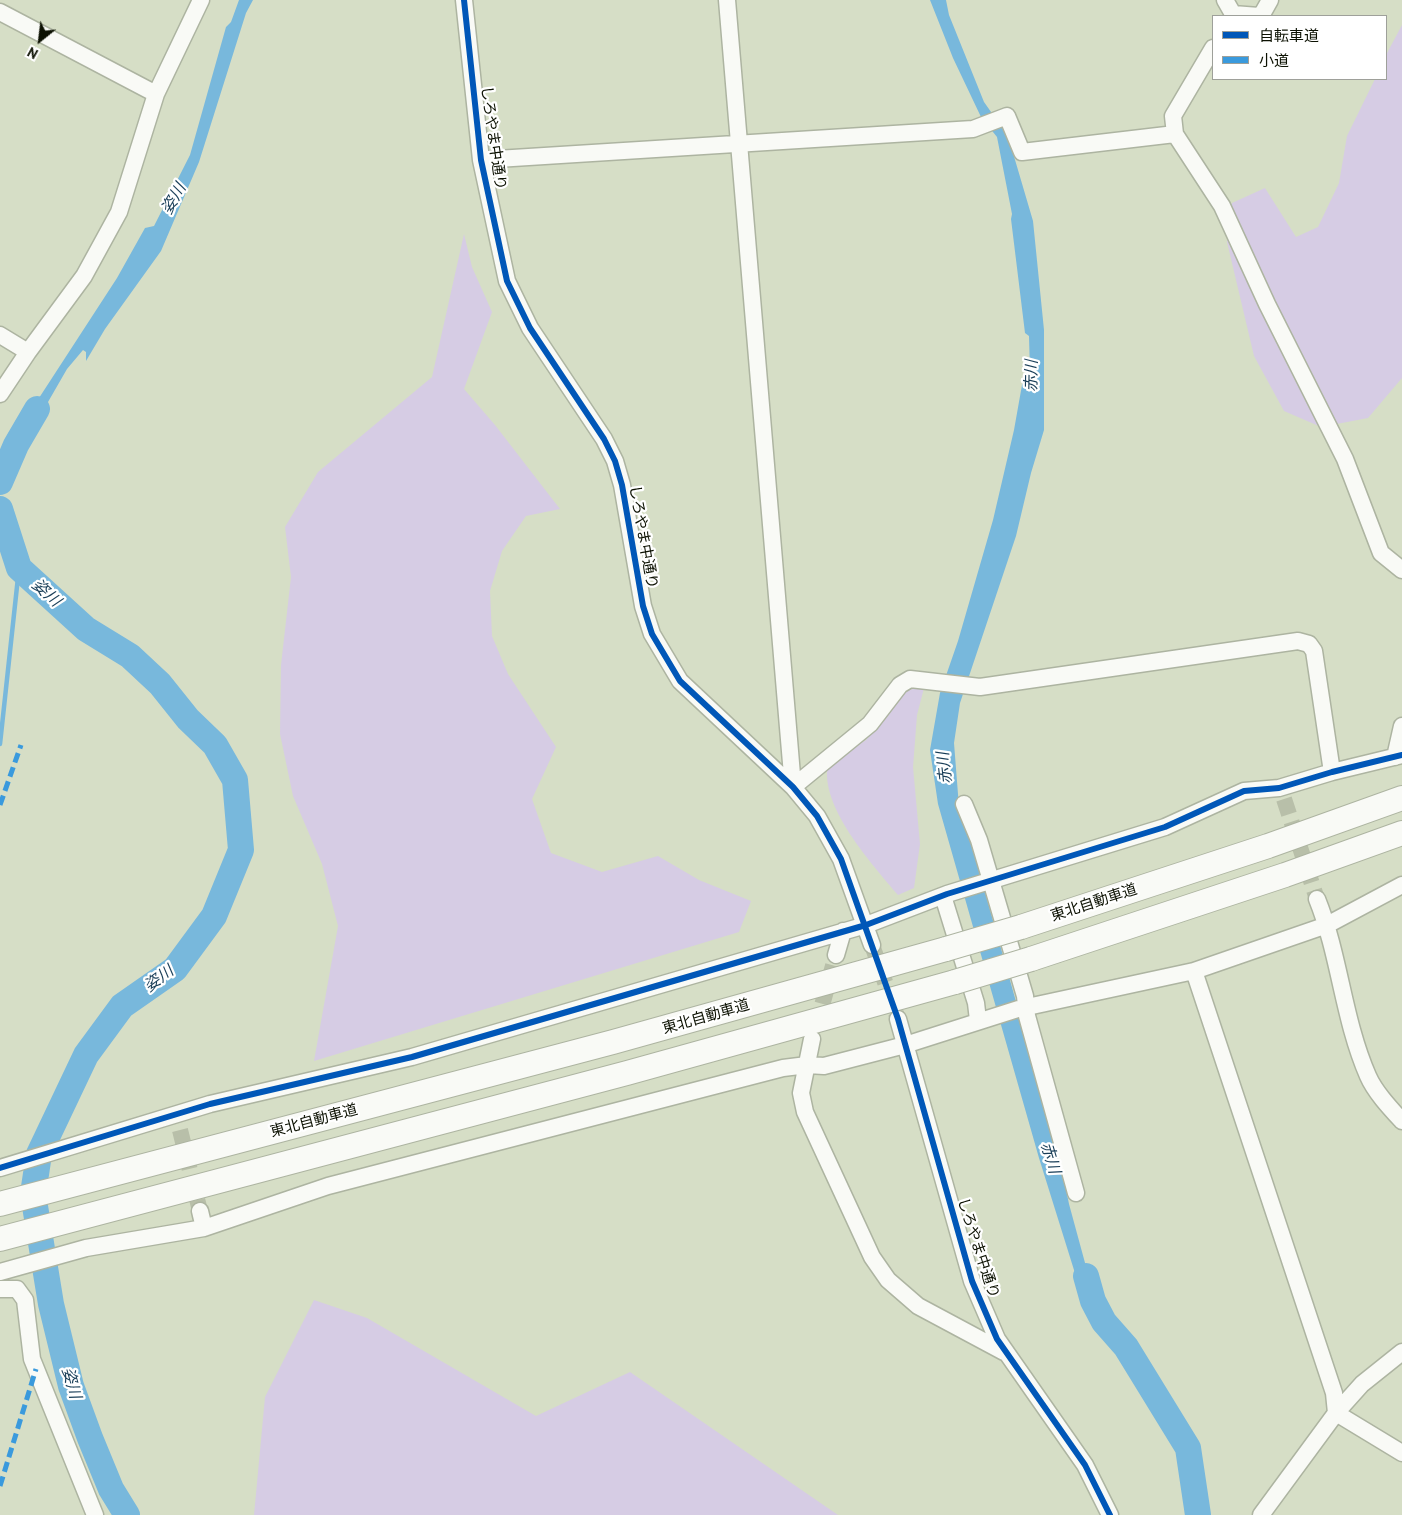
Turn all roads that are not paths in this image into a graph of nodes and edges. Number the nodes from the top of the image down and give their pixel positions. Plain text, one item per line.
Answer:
1 (201, 0) edge
2 (464, 0) edge
3 (727, 0) edge
4 (1270, 0) edge
5 (1230, 10) edge
6 (0, 12) edge
7 (1255, 15) edge
8 (1261, 15) edge
9 (1212, 50) edge
10 (156, 94) junction
11 (1175, 134) junction
12 (739, 144) junction
13 (481, 160) junction
14 (0, 335) edge
15 (28, 352) junction
16 (0, 394) edge
17 (1402, 570) edge
18 (1402, 726) edge
19 (1399, 756) edge
20 (1332, 772) junction
21 (792, 787) junction
22 (1402, 798) edge
23 (964, 804) dead end
24 (1402, 833) edge
25 (990, 880) junction
26 (1402, 885) edge
27 (945, 895) junction
28 (1317, 899) tunnel mouth
29 (866, 925) junction
30 (1327, 925) junction
31 (843, 931) junction
32 (872, 945) tunnel mouth
33 (836, 955) tunnel mouth
34 (1194, 971) junction
35 (1023, 1008) junction
36 (898, 1018) tunnel mouth
37 (978, 1020) junction
38 (812, 1038) tunnel mouth
39 (905, 1045) junction
40 (807, 1065) junction
41 (1402, 1121) edge
42 (3, 1168) edge
43 (1076, 1193) dead end
44 (0, 1204) edge
45 (200, 1210) tunnel mouth
46 (204, 1228) junction
47 (0, 1239) edge
48 (8, 1270) edge
49 (0, 1289) edge
50 (1402, 1352) edge
51 (1006, 1353) junction
52 (1336, 1412) junction
53 (1402, 1453) edge
54 (95, 1515) edge
55 (1110, 1515) edge
56 (1261, 1515) edge

1 - 10 street
2 - 13 street, しろやま中通り
3 - 12 street
4 - 8 street
5 - 7 street
6 - 10 street
9 - 11 street
10 - 15 street
11 - 12 street
11 - 17 street
12 - 13 street
12 - 21 street
13 - 21 street, しろやま中通り
14 - 15 street
15 - 16 street
18 - 19 street
19 - 20 street
20 - 21 street
20 - 25 street
21 - 29 street, しろやま中通り
22 - 44 highway, 東北自動車道, bridge
23 - 25 street
24 - 47 highway, bridge
25 - 27 street
25 - 35 street
26 - 30 street
27 - 29 street
27 - 37 street
28 - 30 street
29 - 31 street
29 - 32 street, しろやま中通り
30 - 34 street
30 - 41 street
31 - 33 street
31 - 42 street
34 - 35 street
34 - 52 street
35 - 37 street
35 - 43 street
36 - 39 street, しろやま中通り
37 - 39 street
38 - 40 street
39 - 40 street
39 - 51 street, しろやま中通り
40 - 46 street
40 - 51 street
45 - 46 street
46 - 48 street
49 - 54 street
50 - 52 street
51 - 55 street, しろやま中通り
52 - 53 street
52 - 56 street

